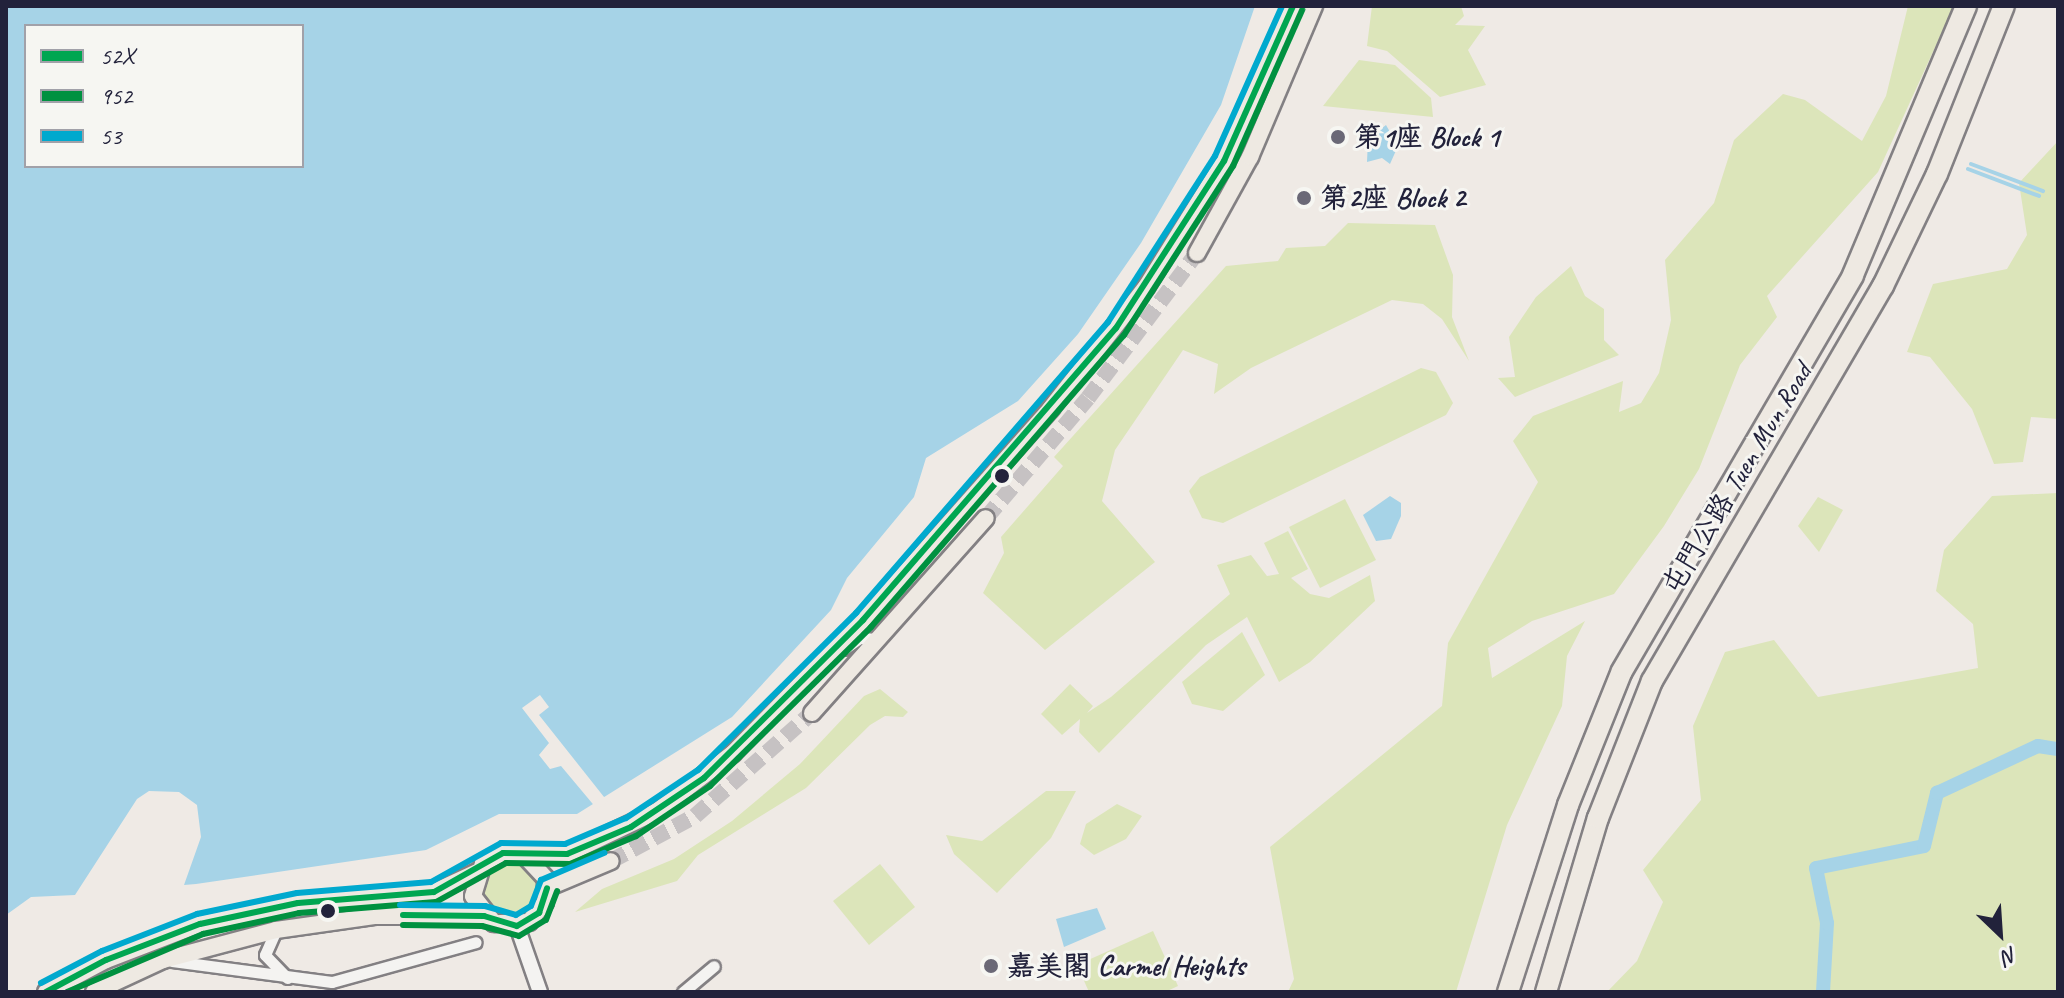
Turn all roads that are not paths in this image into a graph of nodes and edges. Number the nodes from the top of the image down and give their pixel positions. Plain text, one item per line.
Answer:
1 (1293, 6) edge
2 (1314, 6) edge
3 (1966, 6) edge
4 (2004, 6) edge
5 (1197, 253) tunnel mouth
6 (986, 518) tunnel mouth
7 (878, 639) junction
8 (807, 681) junction
9 (812, 713) tunnel mouth
10 (524, 855) junction
11 (611, 861) tunnel mouth
12 (477, 872) junction
13 (547, 888) junction
14 (484, 916) junction
15 (517, 926) junction
16 (276, 930) junction
17 (476, 942) dead end
18 (163, 960) junction
19 (714, 966) dead end
20 (295, 981) junction
21 (46, 992) edge
22 (94, 992) edge
23 (540, 992) edge
24 (683, 992) edge
25 (1508, 992) edge
26 (1546, 992) edge

1 - 8 main road
2 - 5 main road
3 - 25 highway, 屯門公路 Tuen Mun Road
4 - 26 highway, 屯門公路 Tuen Mun Road
6 - 7 main road
7 - 8 street
7 - 9 main road
8 - 10 main road
10 - 12 main road
10 - 13 main road
11 - 13 main road
12 - 14 main road
12 - 21 main road
13 - 15 main road
14 - 15 main road
14 - 16 main road
15 - 23 street
16 - 18 main road
16 - 20 street
17 - 20 street
18 - 20 street
18 - 22 main road
19 - 24 street

